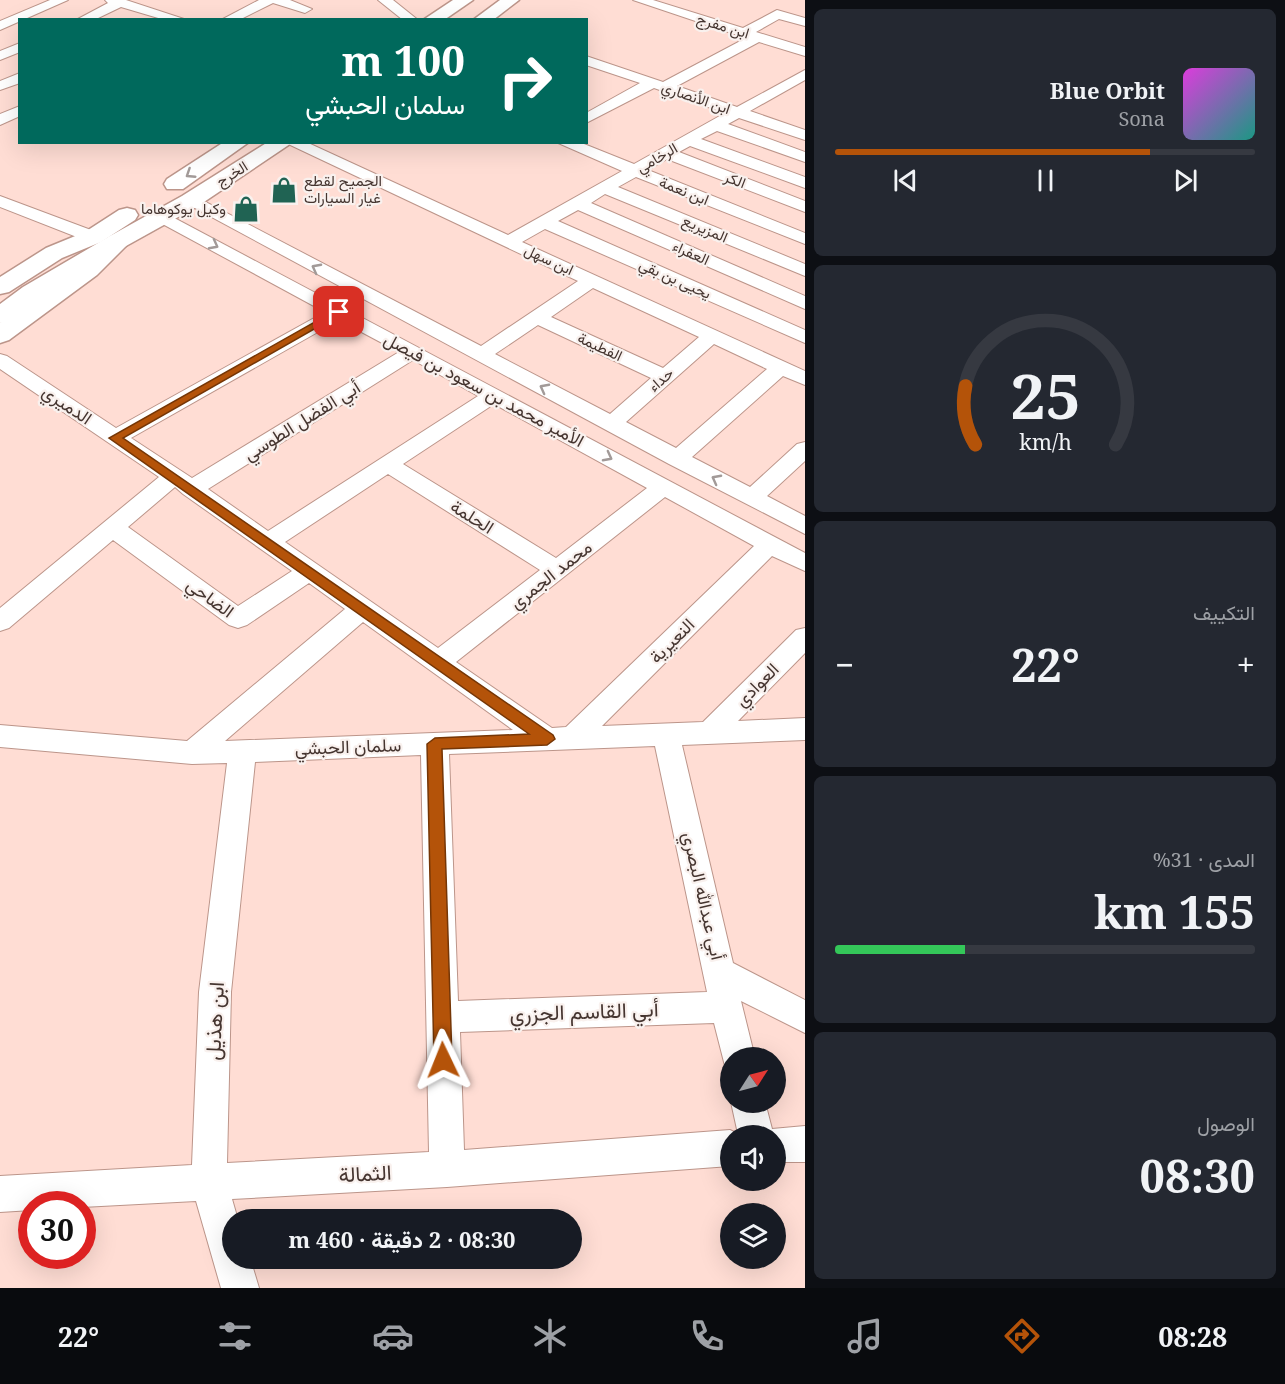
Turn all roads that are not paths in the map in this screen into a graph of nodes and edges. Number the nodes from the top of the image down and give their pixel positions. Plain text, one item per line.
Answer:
1 (61, 0) edge
2 (270, 0) edge
3 (276, 0) edge
4 (385, 0) edge
5 (465, 0) edge
6 (511, 0) edge
7 (640, 0) edge
8 (116, 1) edge
9 (26, 3) dead end
10 (43, 8) junction
11 (305, 9) dead end
12 (156, 12) edge
13 (86, 18) edge
14 (175, 18) edge
15 (231, 18) edge
16 (409, 18) edge
17 (434, 18) edge
18 (484, 18) edge
19 (4, 22) edge
20 (805, 22) edge
21 (752, 35) junction
22 (18, 48) edge
23 (805, 52) edge
24 (0, 56) edge
25 (588, 61) edge
26 (805, 74) edge
27 (18, 78) edge
28 (658, 85) junction
29 (0, 86) edge
30 (18, 111) edge
31 (738, 112) junction
32 (588, 118) edge
33 (0, 120) edge
34 (716, 125) junction
35 (805, 135) edge
36 (689, 140) junction
37 (236, 144) edge
38 (280, 144) edge
39 (296, 144) edge
40 (569, 144) edge
41 (666, 153) junction
42 (805, 157) edge
43 (634, 171) junction
44 (805, 183) edge
45 (605, 188) junction
46 (0, 201) edge
47 (190, 201) junction
48 (577, 203) junction
49 (805, 207) edge
50 (163, 217) junction
51 (545, 222) junction
52 (93, 237) junction
53 (805, 238) edge
54 (118, 241) junction
55 (509, 242) junction
56 (805, 271) edge
57 (592, 280) junction
58 (762, 285) junction
59 (13, 291) edge
60 (805, 303) edge
61 (734, 305) junction
62 (339, 312) junction
63 (0, 316) edge
64 (536, 317) junction
65 (0, 335) edge
66 (712, 336) junction
67 (805, 337) edge
68 (413, 352) junction
69 (481, 355) junction
70 (0, 360) edge
71 (780, 368) junction
72 (665, 376) junction
73 (805, 379) edge
74 (493, 395) junction
75 (611, 424) junction
76 (115, 438) junction
77 (805, 448) edge
78 (678, 459) junction
79 (388, 464) junction
80 (182, 483) junction
81 (663, 487) junction
82 (752, 498) junction
83 (805, 526) edge
84 (113, 528) junction
85 (268, 542) junction
86 (770, 544) junction
87 (805, 563) edge
88 (557, 570) junction
89 (309, 571) junction
90 (362, 609) junction
91 (0, 622) edge
92 (805, 637) edge
93 (438, 662) junction
94 (805, 729) edge
95 (709, 733) junction
96 (666, 734) junction
97 (0, 736) edge
98 (560, 739) junction
99 (435, 744) junction
100 (242, 751) junction
101 (192, 753) junction
102 (720, 973) junction
103 (726, 1007) junction
104 (442, 1017) junction
105 (805, 1017) edge
106 (735, 1047) edge
107 (805, 1144) edge
108 (786, 1145) edge
109 (720, 1149) edge
110 (447, 1169) junction
111 (209, 1183) junction
112 (0, 1194) edge
113 (240, 1288) edge

1 - 10 street
2 - 15 street
3 - 11 street
4 - 16 street
5 - 17 main road
6 - 18 main road
7 - 21 street, ابن مفرج
8 - 12 street
8 - 13 street
9 - 10 street
10 - 19 street
12 - 14 street
20 - 21 street
21 - 23 street, ابن مفرج
21 - 28 street
22 - 24 street
25 - 28 street, ابن الأنصاري
26 - 31 street, الرخامي
27 - 29 street
28 - 31 street, ابن الأنصاري
28 - 32 street
30 - 33 street
31 - 34 street, الرخامي
31 - 35 street, ابن الأنصاري
34 - 36 street, الرخامي
34 - 42 street
36 - 41 street, الرخامي
36 - 44 street
37 -> 52 main road
38 - 47 main road, الخرج
39 - 55 street, ابن سهل
40 - 43 street, ابن نعمة
41 - 43 street, الرخامي
41 - 49 street, الكر
43 - 45 street, الرخامي
43 - 53 street, ابن نعمة
45 - 48 street, الرخامي
45 - 56 street, المزيريع
46 - 52 street
47 - 50 main road, الخرج
69 -> 47 street, الأمير محمد بن سعود بن فيصل
48 - 51 street, الرخامي
48 - 58 street, العفراء
50 - 54 main road, الخرج
50 -> 62 street, الأمير محمد بن سعود بن فيصل
51 - 55 street, الرخامي
51 - 61 street, يحيى بن بقي
52 - 59 main road
54 - 59 main road
54 - 65 main road
55 - 57 street, ابن سهل
57 - 64 street
57 - 66 street, ابن سهل
58 - 60 street, العفراء
58 - 61 street
59 - 63 main road
61 - 67 street, يحيى بن بقي
62 - 68 street, الأمير محمد بن سعود بن فيصل
62 - 76 street
64 - 69 street
64 - 72 street, الفطيمة
66 - 71 street, ابن سهل
66 - 72 street, حداء
68 - 74 street, الأمير محمد بن سعود بن فيصل
68 - 80 street, أبي الفضل الطوسي
75 -> 69 street, الأمير محمد بن سعود بن فيصل
70 - 76 street, الدميري
71 - 73 street, ابن سهل
71 - 78 street
72 - 75 street, حداء
74 - 79 street
74 -> 81 street, الأمير محمد بن سعود بن فيصل
75 - 78 street, الأمير محمد بن سعود بن فيصل
76 - 80 street, الدميري
77 - 82 street
82 -> 78 street, الأمير محمد بن سعود بن فيصل
79 - 85 street
79 - 88 street, الحلمة
80 - 84 street, أبي الفضل الطوسي
80 - 85 street, الدميري
81 - 86 street, الأمير محمد بن سعود بن فيصل
81 - 88 street, محمد الجمري
82 - 83 street, الأمير محمد بن سعود بن فيصل
84 - 89 street, الضاحي
84 - 91 street, أبي الفضل الطوسي
85 - 89 street, الدميري
86 - 87 street, الأمير محمد بن سعود بن فيصل
86 - 98 street, النعيرية
88 - 93 street, محمد الجمري
89 - 90 street, الدميري
90 - 93 street, الدميري
90 - 101 street
92 - 95 street, العوادي
93 - 98 street, الدميري
94 - 95 street, سلمان الحبشي
95 - 96 street, سلمان الحبشي
96 - 98 street, سلمان الحبشي
96 - 102 street, أبي عبدالله البصري
97 - 101 street, سلمان الحبشي
98 - 99 street, سلمان الحبشي
99 - 100 street, سلمان الحبشي
99 - 104 street
100 - 101 street, سلمان الحبشي
100 - 111 street, ابن هذيل
102 - 103 street, أبي عبدالله البصري
102 - 105 street
103 - 104 street, أبي القاسم الجزري
103 - 106 street, أبي عبدالله البصري
104 - 110 street
107 - 108 street
109 - 110 street, الثمالة
110 - 111 street, الثمالة
111 - 112 street, الثمالة
111 - 113 street, ابن هذيل

